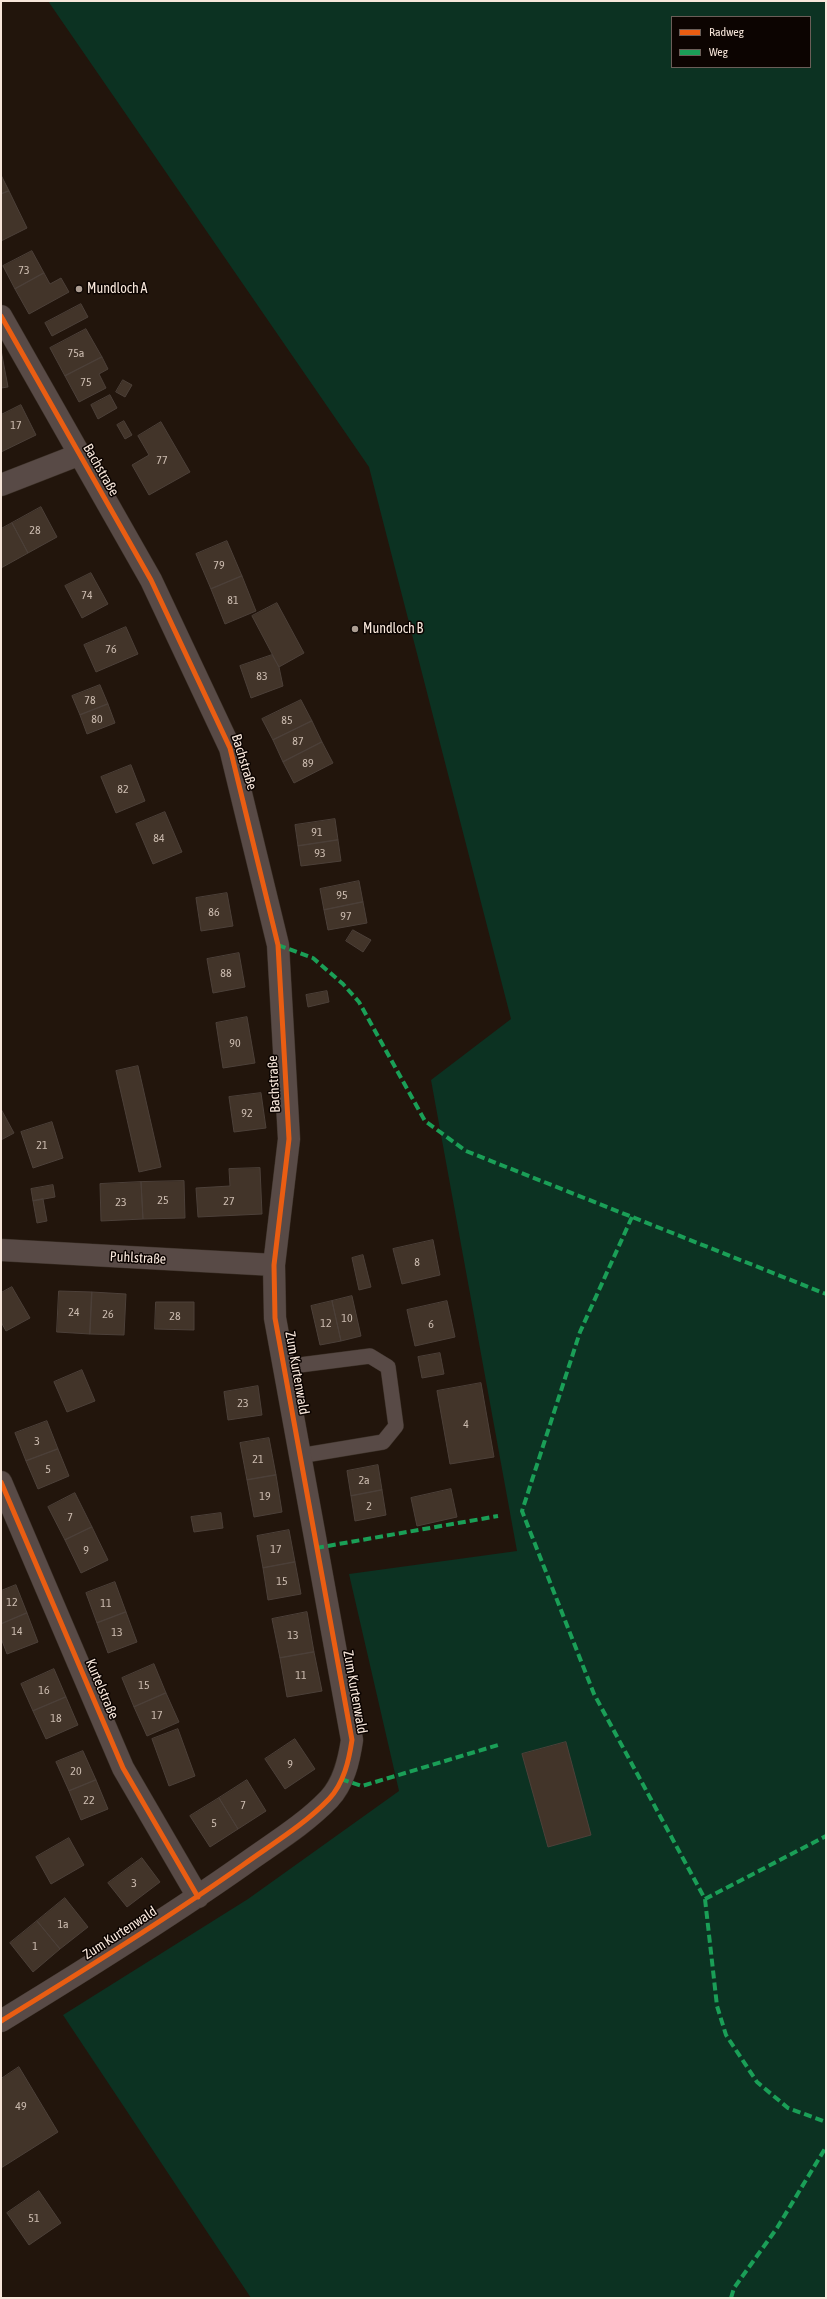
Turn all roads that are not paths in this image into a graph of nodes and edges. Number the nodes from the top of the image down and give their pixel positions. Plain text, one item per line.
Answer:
1 (1, 316) edge
2 (78, 454) junction
3 (1, 485) edge
4 (1, 1250) edge
5 (274, 1265) junction
6 (284, 1367) junction
7 (299, 1456) junction
8 (1, 1482) edge
9 (198, 1897) junction
10 (1, 2021) edge

1 - 2 street, Bachstraße
2 - 3 street
2 - 5 street, Bachstraße
4 - 5 street, Puhlstraße
5 - 6 street, Zum Kurtenwald
6 - 7 street, Zum Kurtenwald
6 - 7 lane
7 - 9 street, Zum Kurtenwald
8 - 9 street, Kurtelstraße
9 - 10 street, Zum Kurtenwald

